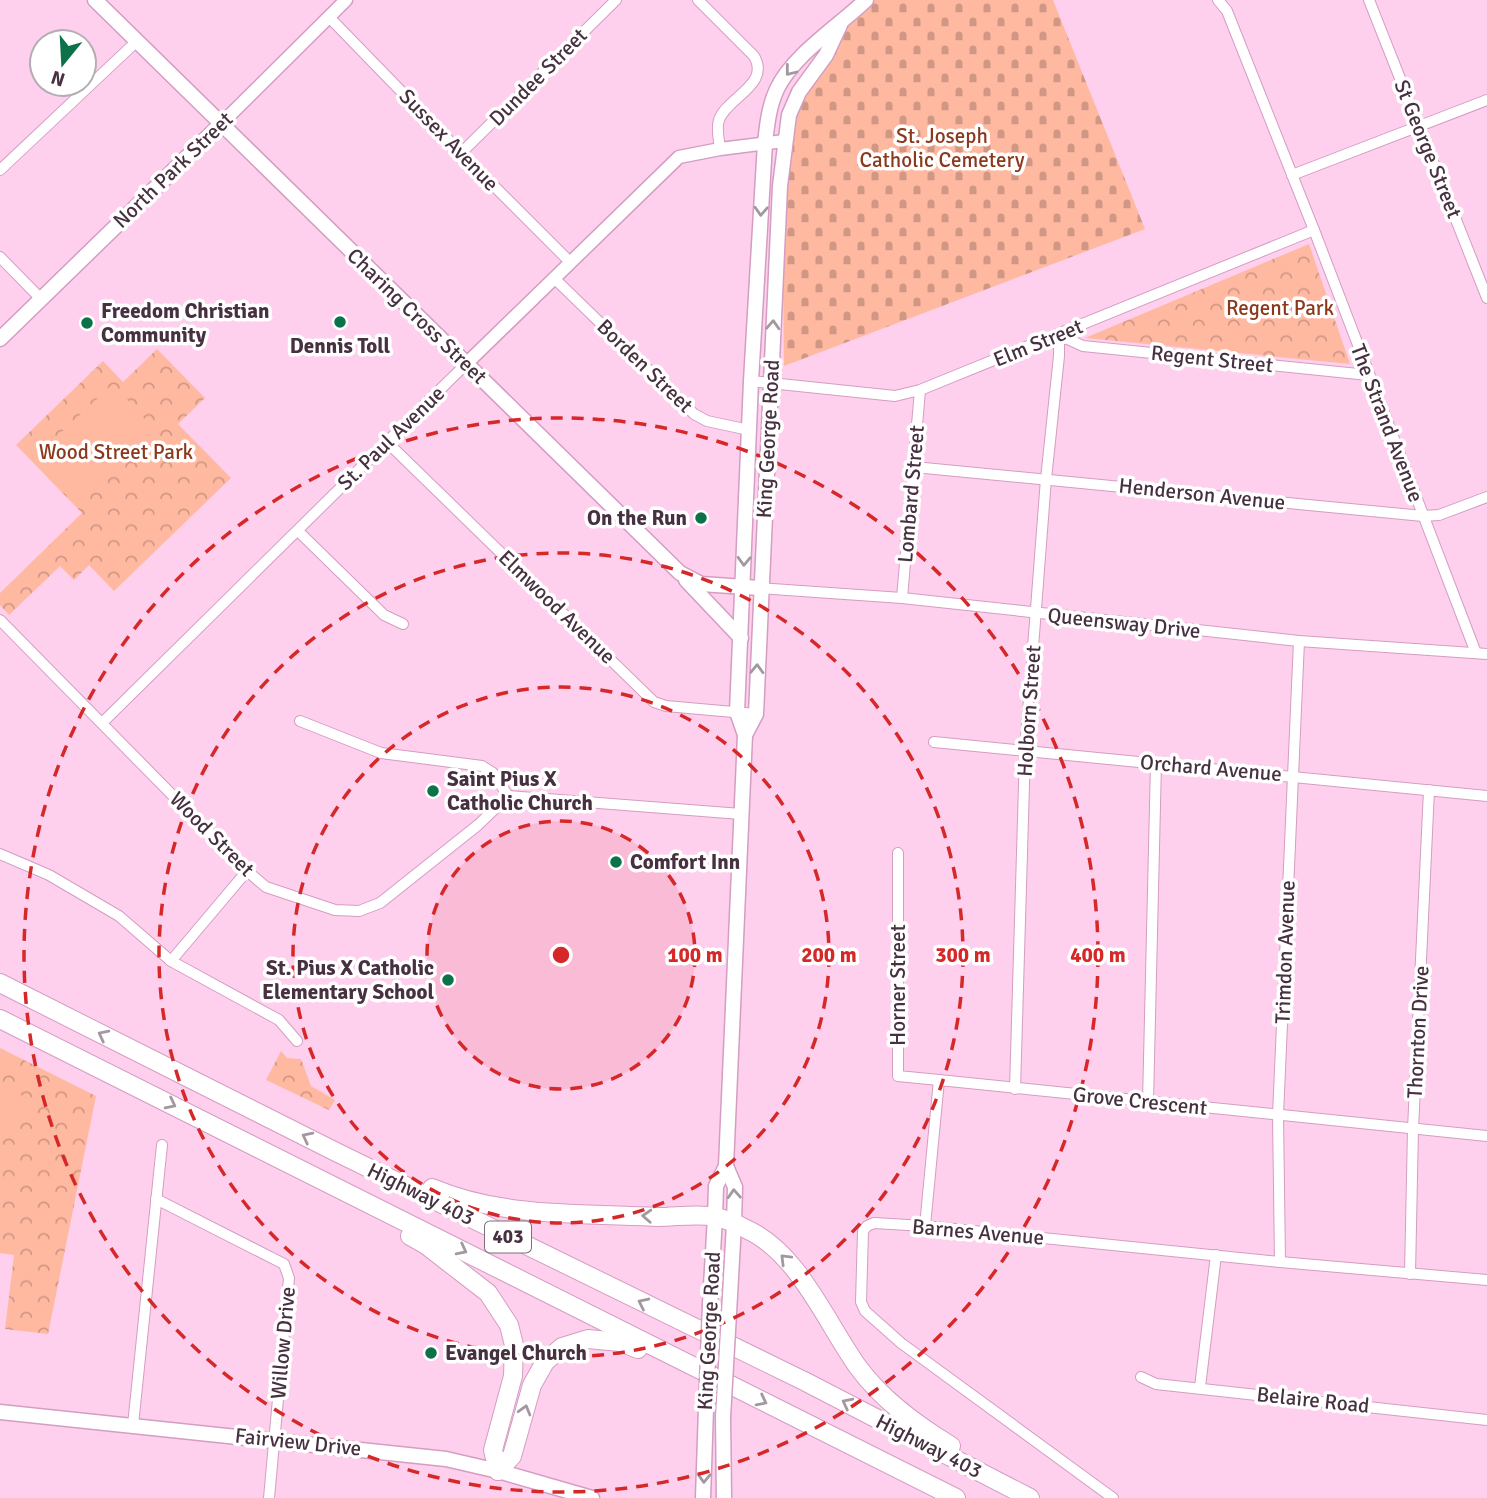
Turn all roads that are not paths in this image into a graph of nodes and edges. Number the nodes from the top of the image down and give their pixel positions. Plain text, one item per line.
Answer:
1 (95, 0) edge
2 (346, 0) edge
3 (616, 0) edge
4 (698, 0) edge
5 (866, 0) edge
6 (1217, 0) edge
7 (1369, 0) edge
8 (329, 17) junction
9 (840, 25) junction
10 (137, 41) junction
11 (1487, 100) edge
12 (220, 125) junction
13 (1419, 127) junction
14 (784, 141) junction
15 (765, 143) junction
16 (720, 149) junction
17 (461, 153) junction
18 (0, 170) edge
19 (1292, 175) junction
20 (1314, 230) junction
21 (0, 257) edge
22 (570, 262) junction
23 (555, 279) junction
24 (1487, 298) edge
25 (41, 299) junction
26 (1059, 335) junction
27 (0, 339) edge
28 (466, 364) junction
29 (1368, 375) junction
30 (751, 381) junction
31 (770, 384) junction
32 (920, 390) junction
33 (749, 430) junction
34 (387, 442) junction
35 (914, 467) junction
36 (1046, 479) junction
37 (1487, 497) edge
38 (1423, 516) junction
39 (298, 531) junction
40 (680, 573) junction
41 (743, 587) junction
42 (760, 589) junction
43 (902, 598) junction
44 (1035, 613) junction
45 (0, 620) edge
46 (403, 624) dead end
47 (741, 638) junction
48 (1299, 641) junction
49 (1482, 654) edge
50 (737, 712) junction
51 (756, 714) junction
52 (300, 721) dead end
53 (102, 723) junction
54 (745, 735) junction
55 (934, 742) dead end
56 (1025, 751) junction
57 (1157, 763) junction
58 (1292, 776) junction
59 (1429, 790) junction
60 (508, 796) junction
61 (1487, 796) edge
62 (741, 814) junction
63 (898, 853) dead end
64 (0, 854) edge
65 (247, 871) junction
66 (170, 961) junction
67 (0, 983) edge
68 (0, 1019) edge
69 (297, 1041) dead end
70 (939, 1080) junction
71 (1015, 1089) junction
72 (1148, 1102) junction
73 (1278, 1115) junction
74 (1413, 1129) junction
75 (1487, 1136) edge
76 (162, 1144) dead end
77 (334, 1151) junction
78 (284, 1161) junction
79 (726, 1166) junction
80 (156, 1199) junction
81 (715, 1217) junction
82 (734, 1224) junction
83 (925, 1226) junction
84 (1216, 1255) junction
85 (1280, 1262) junction
86 (1410, 1273) junction
87 (1487, 1280) edge
88 (701, 1370) junction
89 (1141, 1377) dead end
90 (1200, 1387) junction
91 (0, 1412) edge
92 (1487, 1420) edge
93 (133, 1425) junction
94 (274, 1440) junction
95 (498, 1471) junction
96 (1023, 1495) edge
97 (269, 1498) edge
98 (592, 1498) edge
99 (703, 1498) edge
100 (724, 1498) edge
101 (956, 1498) edge
102 (1113, 1498) edge

1 - 10 main road, Charing Cross Street
2 - 8 street, North Park Street
3 - 17 street, Dundee Street
4 - 16 street
5 - 9 main road
6 - 19 street, The Strand Avenue
7 - 13 street, St George Street
8 - 12 street, North Park Street
8 - 17 street, Sussex Avenue
9 - 14 main road
9 -> 15 main road
10 - 12 main road, Charing Cross Street
10 - 18 street
11 - 13 street
12 - 25 main road, North Park Street
12 - 28 main road, Charing Cross Street
13 - 19 street
13 - 24 street, St George Street
14 - 15 street, St. Paul Avenue
31 -> 14 main road, King George Road
15 - 16 street, St. Paul Avenue
15 -> 30 main road, King George Road
16 - 22 street, St. Paul Avenue
17 - 22 street, Sussex Avenue
19 - 20 street, The Strand Avenue
20 - 26 street, Elm Street
20 - 29 street, The Strand Avenue
21 - 25 street
22 - 23 street, St. Paul Avenue
23 - 28 street, St. Paul Avenue
23 - 33 street, Borden Street
25 - 27 main road, North Park Street
26 - 29 street, Regent Street
26 - 32 street, Elm Street
26 - 36 street, Holborn Street
28 - 34 street, St. Paul Avenue
28 - 40 main road, Charing Cross Street
29 - 38 street, The Strand Avenue
30 - 31 street, Elm Street
30 - 33 main road, King George Road
31 - 32 street, Elm Street
31 - 42 main road, King George Road
32 - 35 street, Lombard Street
33 -> 41 main road, King George Road
34 - 39 street, St. Paul Avenue
34 - 50 street, Elmwood Avenue
35 - 36 street, Henderson Avenue
35 - 43 street, Lombard Street
36 - 38 street, Henderson Avenue
36 - 44 street, Holborn Street
37 - 38 street, Henderson Avenue
38 - 49 street, The Strand Avenue
39 - 46 street
39 - 53 street, St. Paul Avenue
40 - 41 main road, Charing Cross Street
40 - 47 main road
41 - 42 main road, Charing Cross Street
41 - 47 main road, King George Road
42 - 43 street, Queensway Drive
51 -> 42 main road, King George Road
43 - 44 street, Queensway Drive
44 - 48 street, Queensway Drive
44 - 56 street, Holborn Street
45 - 53 street, Wood Street
47 - 50 main road, King George Road
48 - 49 street, Queensway Drive
48 - 58 street, Trimdon Avenue
50 - 51 street, Elmwood Avenue
50 - 54 main road, King George Road
51 - 54 main road, King George Road
52 - 60 street
53 - 65 street, Wood Street
54 - 62 main road, King George Road
55 - 56 street, Orchard Avenue
56 - 57 street, Orchard Avenue
56 - 71 street, Holborn Street
57 - 58 street, Orchard Avenue
57 - 72 street
58 - 59 street, Orchard Avenue
58 - 73 street, Trimdon Avenue
59 - 61 street, Orchard Avenue
59 - 74 street, Thornton Drive
60 - 62 street
60 - 65 street, Wood Street
62 - 79 main road, King George Road
63 - 70 street, Horner Street
64 - 66 street
65 - 66 street
66 - 69 street
77 -> 67 highway, Highway 403 / 403
68 -> 78 highway, Highway 403 / 403
70 - 71 street, Grove Crescent
70 - 83 street
71 - 72 street, Grove Crescent
72 - 73 street, Grove Crescent
73 - 74 street, Grove Crescent
73 - 85 street, Trimdon Avenue
74 - 75 street, Grove Crescent
74 - 86 street, Thornton Drive
76 - 80 street
81 -> 77 highway
96 -> 77 highway, Highway 403 / 403
78 -> 88 highway, Highway 403 / 403
78 - 95 highway
79 - 81 main road, King George Road
82 -> 79 main road, King George Road
80 - 93 street
80 - 94 street, Willow Drive
81 - 82 highway
81 -> 99 main road, King George Road, bridge
96 -> 82 highway
82 - 100 main road, King George Road, bridge
83 - 84 street, Barnes Avenue
83 - 102 street, Barnes Avenue
84 - 85 street, Barnes Avenue
84 - 90 street
85 - 86 street, Barnes Avenue
86 - 87 street, Barnes Avenue
95 -> 88 highway
88 -> 101 highway, Highway 403 / 403
89 - 90 street, Belaire Road
90 - 92 street, Belaire Road
91 - 93 main road, Fairview Drive
93 - 94 main road, Fairview Drive
94 - 95 main road, Fairview Drive
94 - 97 street, Willow Drive
95 - 98 main road, Fairview Drive

